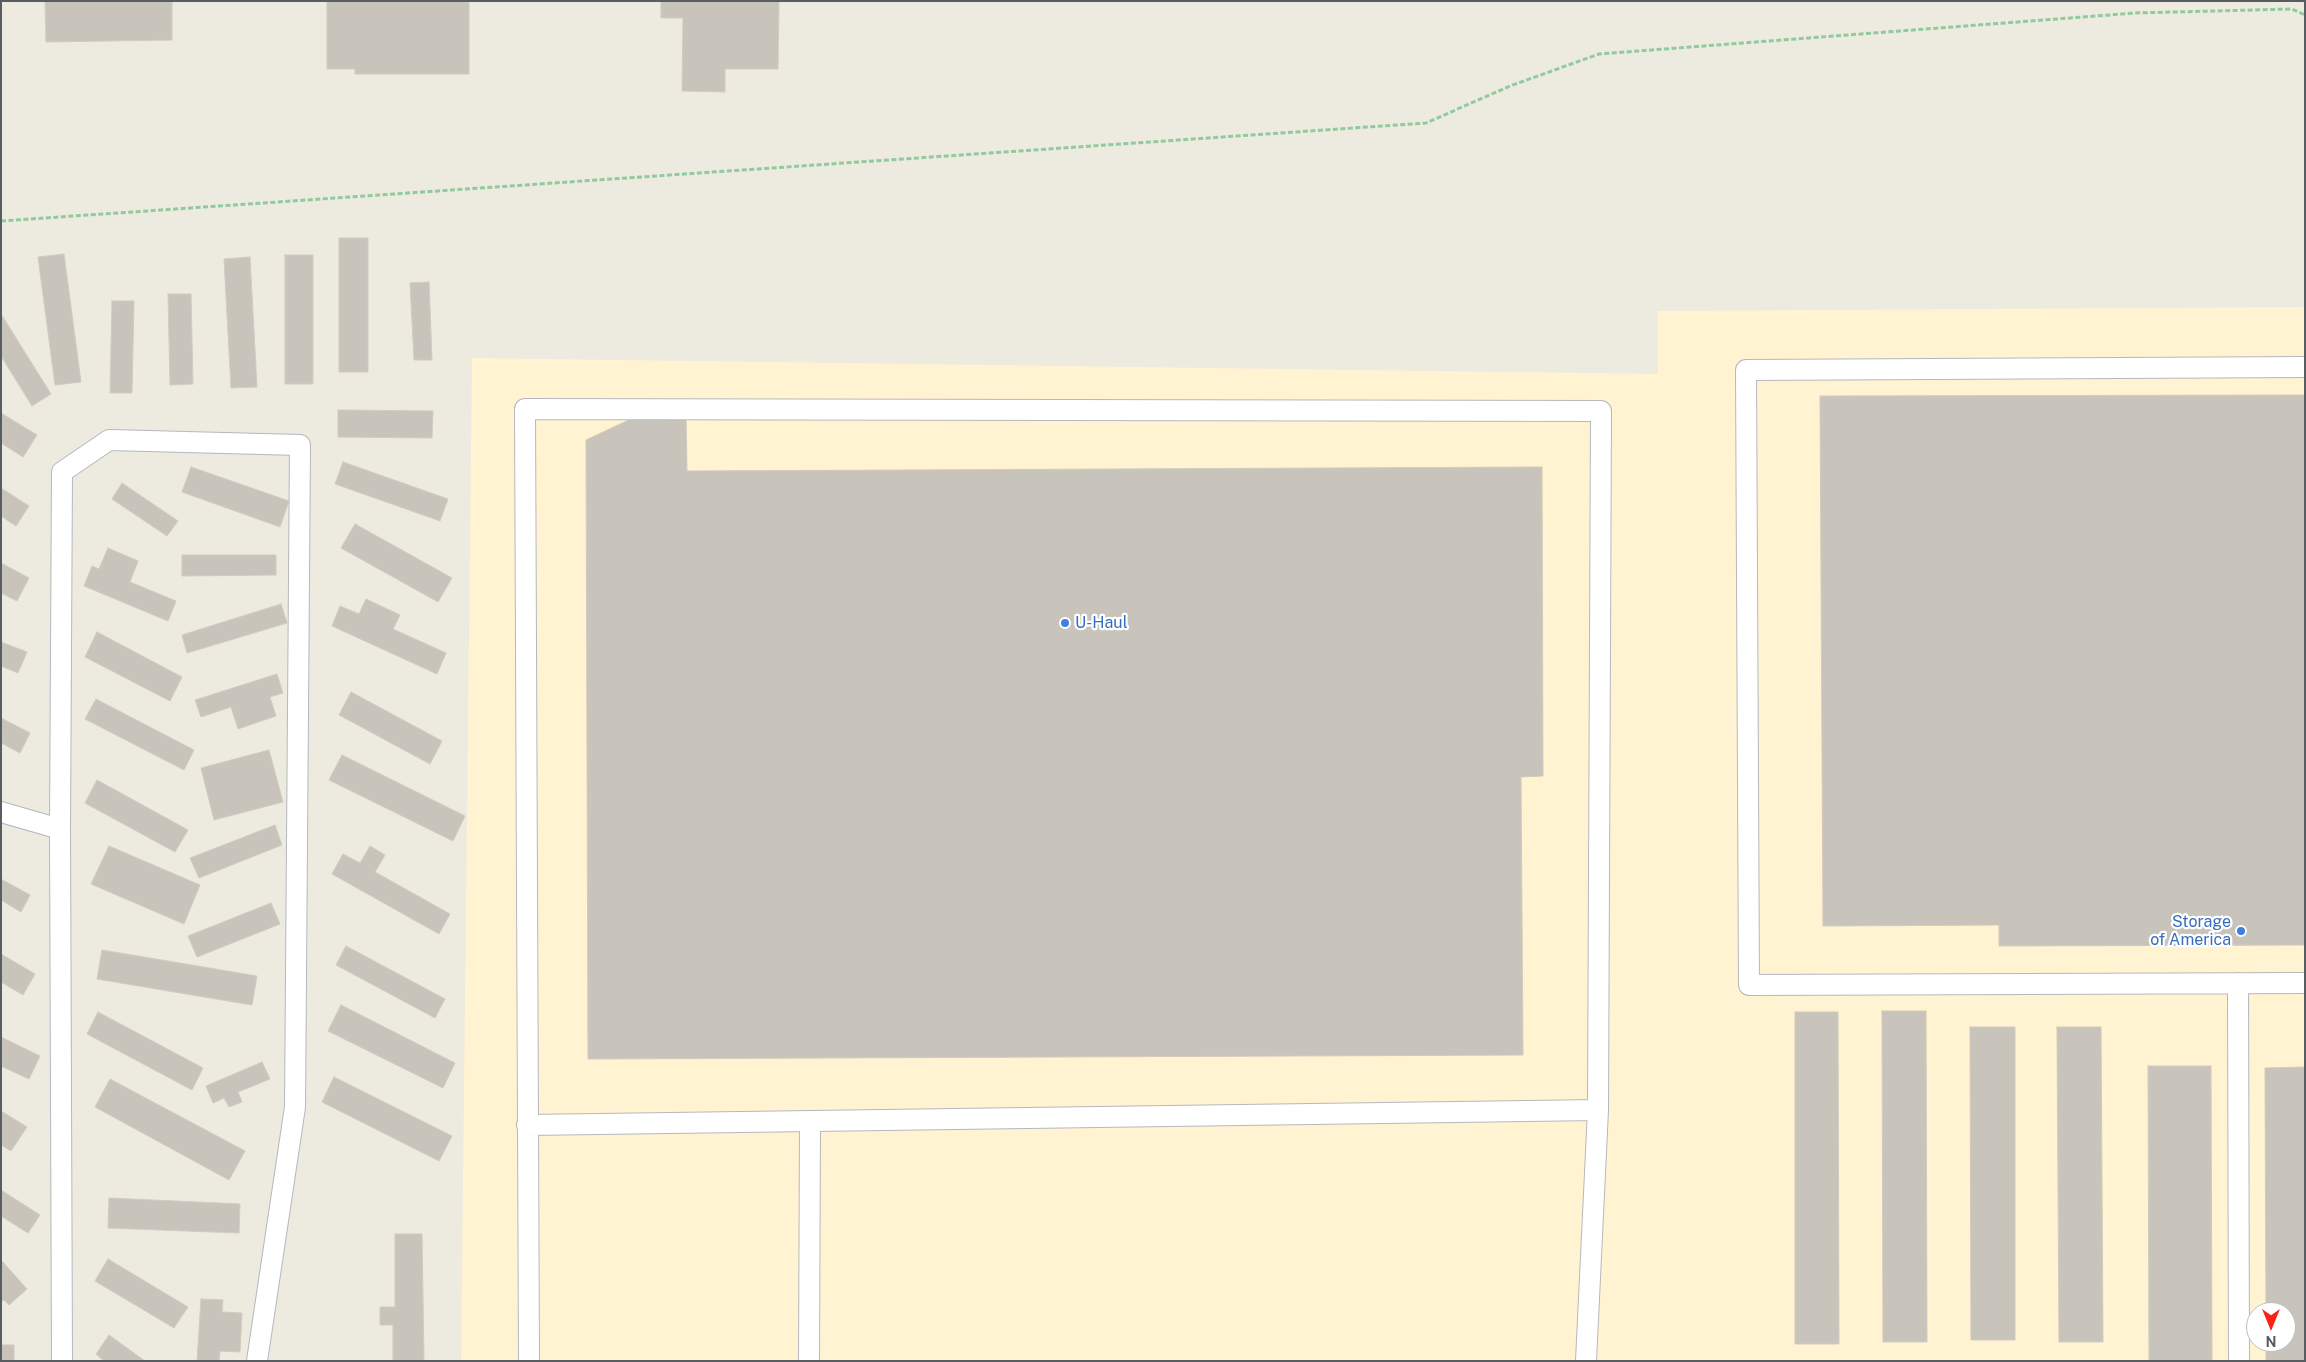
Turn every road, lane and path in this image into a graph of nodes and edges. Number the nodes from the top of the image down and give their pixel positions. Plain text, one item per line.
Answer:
1 (2305, 15) edge
2 (1, 221) edge
3 (2305, 368) edge
4 (1, 812) edge
5 (60, 828) junction
6 (2238, 982) junction
7 (2305, 982) edge
8 (1598, 1110) junction
9 (810, 1121) junction
10 (527, 1125) junction
11 (62, 1361) edge
12 (256, 1361) edge
13 (528, 1361) edge
14 (810, 1361) edge
15 (1586, 1361) edge
16 (2239, 1361) edge

1 - 2 path
3 - 6 lane
4 - 5 lane
5 - 11 lane
5 - 12 lane
6 - 7 lane
6 - 16 lane
8 - 9 lane
8 - 10 lane
8 - 15 lane
9 - 10 lane
9 - 14 lane
10 - 13 lane

